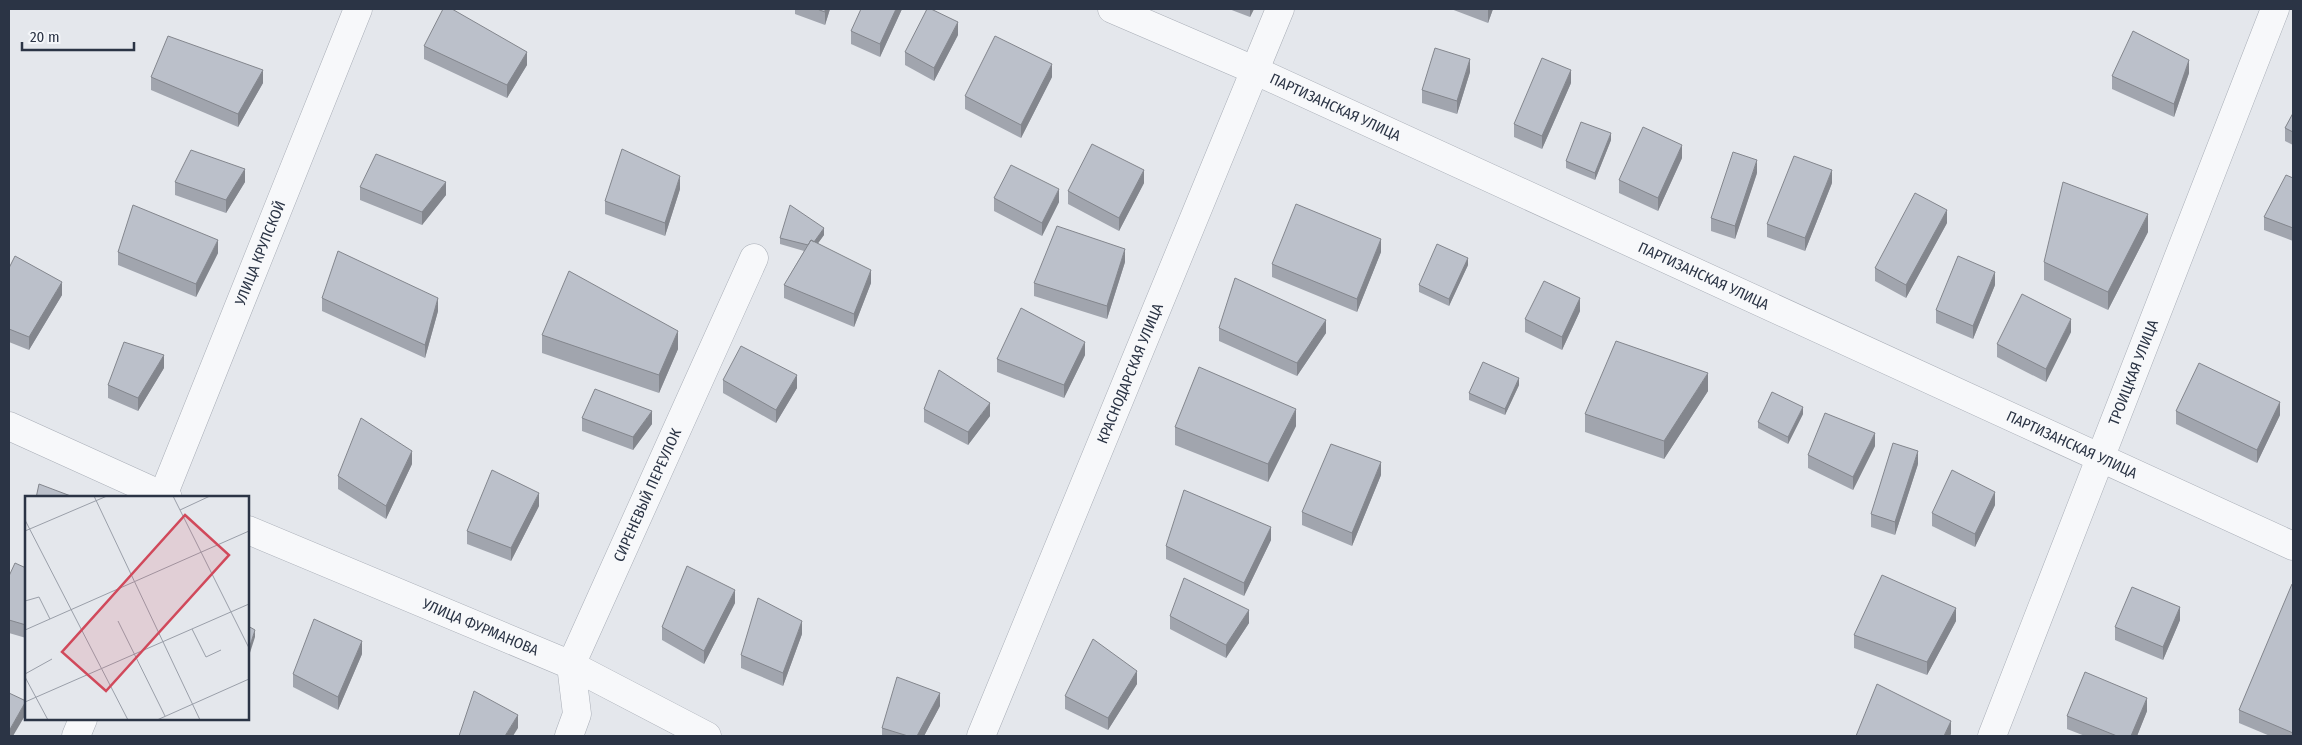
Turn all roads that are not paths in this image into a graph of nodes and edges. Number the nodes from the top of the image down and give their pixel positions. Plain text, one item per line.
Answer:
1 (358, 9) edge
2 (1112, 9) edge
3 (1280, 9) edge
4 (2275, 9) edge
5 (1254, 70) junction
6 (754, 258) dead end
7 (9, 426) edge
8 (2101, 459) junction
9 (163, 496) edge
10 (165, 496) edge
11 (249, 530) edge
12 (2293, 546) edge
13 (571, 665) junction
14 (83, 720) edge
15 (76, 736) edge
16 (569, 736) edge
17 (708, 736) edge
18 (981, 736) edge
19 (1992, 736) edge

1 - 10 street, УЛИЦА КРУПСКОЙ
2 - 5 street, ПАРТИЗАНСКАЯ УЛИЦА
3 - 5 street, КРАСНОДАРСКАЯ УЛИЦА
4 - 8 street, ТРОИЦКАЯ УЛИЦА
5 - 8 street, ПАРТИЗАНСКАЯ УЛИЦА
5 - 18 street, КРАСНОДАРСКАЯ УЛИЦА
6 - 13 street, СИРЕНЕВЫЙ ПЕРЕУЛОК
7 - 9 street
8 - 12 street, ПАРТИЗАНСКАЯ УЛИЦА
8 - 19 street, ТРОИЦКАЯ УЛИЦА
11 - 13 street, УЛИЦА ФУРМАНОВА
13 - 16 street
13 - 17 street, УЛИЦА ФУРМАНОВА
14 - 15 street

